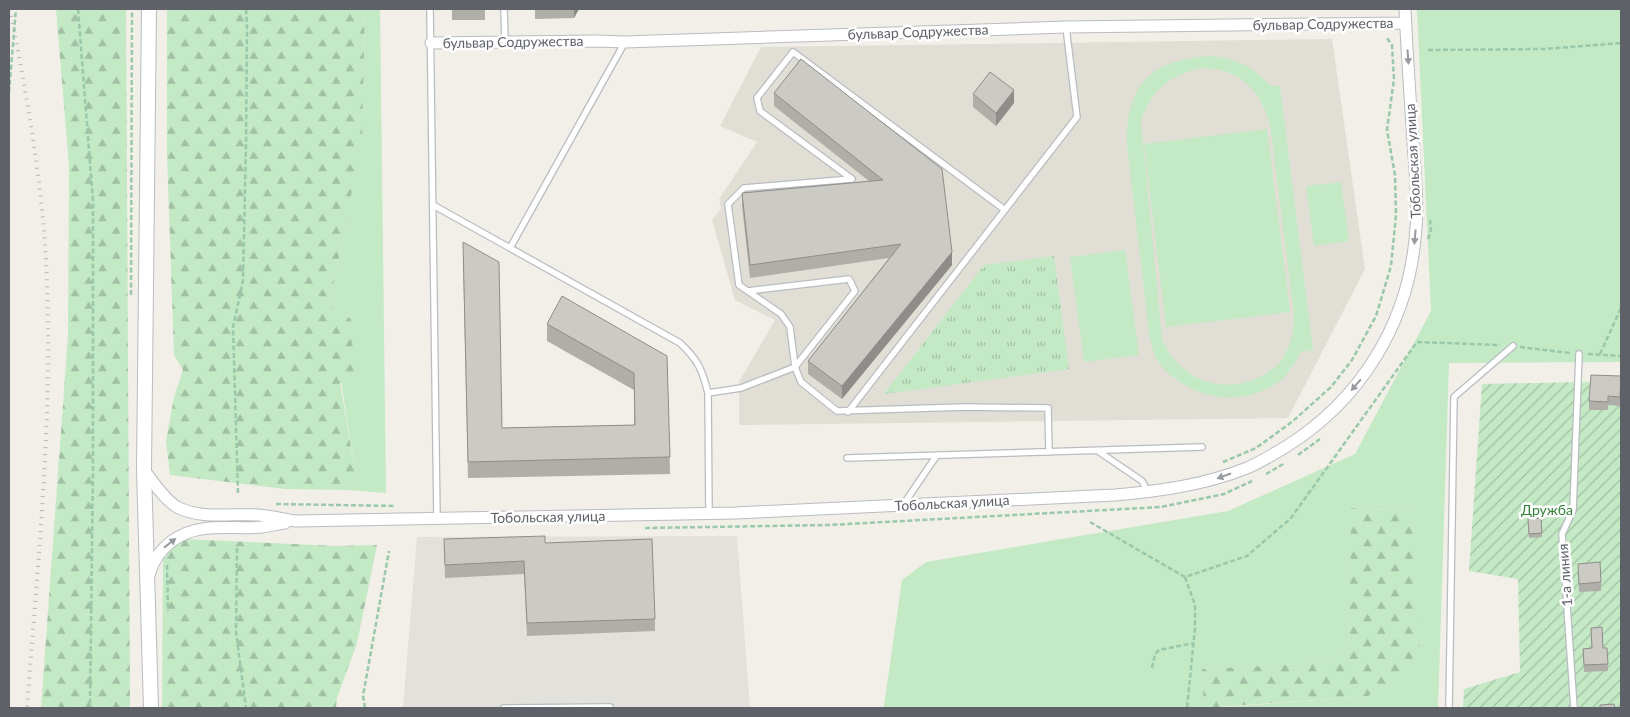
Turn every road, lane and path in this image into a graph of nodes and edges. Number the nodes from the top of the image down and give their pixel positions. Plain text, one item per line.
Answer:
1 (16, 9) edge
2 (78, 9) edge
3 (149, 9) edge
4 (246, 9) edge
5 (430, 9) edge
6 (504, 9) edge
7 (1405, 9) edge
8 (1406, 23) junction
9 (1066, 27) junction
10 (1386, 37) dead end
11 (505, 42) junction
12 (625, 42) junction
13 (1621, 42) edge
14 (431, 43) junction
15 (1428, 50) dead end
16 (9, 92) edge
17 (433, 205) junction
18 (1005, 210) junction
19 (1430, 220) dead end
20 (1428, 239) dead end
21 (510, 248) junction
22 (748, 291) junction
23 (1621, 308) edge
24 (1513, 346) junction
25 (1579, 354) junction
26 (1600, 354) junction
27 (1621, 356) edge
28 (795, 367) junction
29 (708, 393) junction
30 (848, 412) junction
31 (1321, 437) dead end
32 (1202, 447) dead end
33 (1098, 450) junction
34 (1049, 452) junction
35 (937, 455) junction
36 (848, 458) dead end
37 (1221, 463) dead end
38 (144, 470) junction
39 (1266, 474) dead end
40 (1258, 478) dead end
41 (1148, 492) junction
42 (238, 493) dead end
43 (269, 504) dead end
44 (903, 505) junction
45 (397, 506) dead end
46 (709, 513) junction
47 (437, 519) junction
48 (296, 521) junction
49 (1090, 522) dead end
50 (638, 528) dead end
51 (237, 548) dead end
52 (389, 551) dead end
53 (167, 564) dead end
54 (1185, 577) junction
55 (147, 584) junction
56 (168, 611) dead end
57 (1194, 643) junction
58 (1152, 668) dead end
59 (610, 707) dead end
60 (90, 708) edge
61 (151, 708) edge
62 (246, 708) edge
63 (365, 708) edge
64 (504, 708) edge
65 (1187, 708) edge
66 (1449, 708) edge
67 (1574, 708) edge

1 - 16 path, bridge
2 - 60 path
3 - 38 street
4 - 42 path
5 - 14 lane
6 - 11 lane
7 - 8 street, Тобольская улица
8 - 9 street, бульвар Содружества
8 -> 41 street, Тобольская улица
9 - 12 street, бульвар Содружества
9 - 18 lane
10 - 37 path
11 - 12 street, бульвар Содружества
11 - 14 street, бульвар Содружества
12 - 21 lane
13 - 15 path
14 - 17 lane
17 - 21 lane
17 - 47 lane
18 - 22 lane
18 - 30 lane
19 - 20 path
21 - 29 lane
22 - 28 lane
22 - 28 lane
23 - 26 path
24 - 25 path
24 - 54 path
24 - 66 lane
25 - 26 path
25 - 67 lane, 1-а линия
26 - 27 path
28 - 29 lane
28 - 30 lane
29 - 46 lane
30 - 34 lane
31 - 39 path
32 - 33 lane
33 - 34 lane
33 - 41 lane
34 - 35 lane
35 - 36 lane
35 - 44 lane
38 - 48 street, Тобольская улица
38 - 55 street
40 - 50 path
41 - 44 street, Тобольская улица
43 - 45 path
44 - 46 street, Тобольская улица
46 - 47 street, Тобольская улица
47 - 48 street, Тобольская улица
55 -> 48 street
49 - 54 path
51 - 62 path
52 - 63 path
53 - 56 path
54 - 57 path
55 - 61 street
57 - 58 path
57 - 65 path
59 - 64 lane

